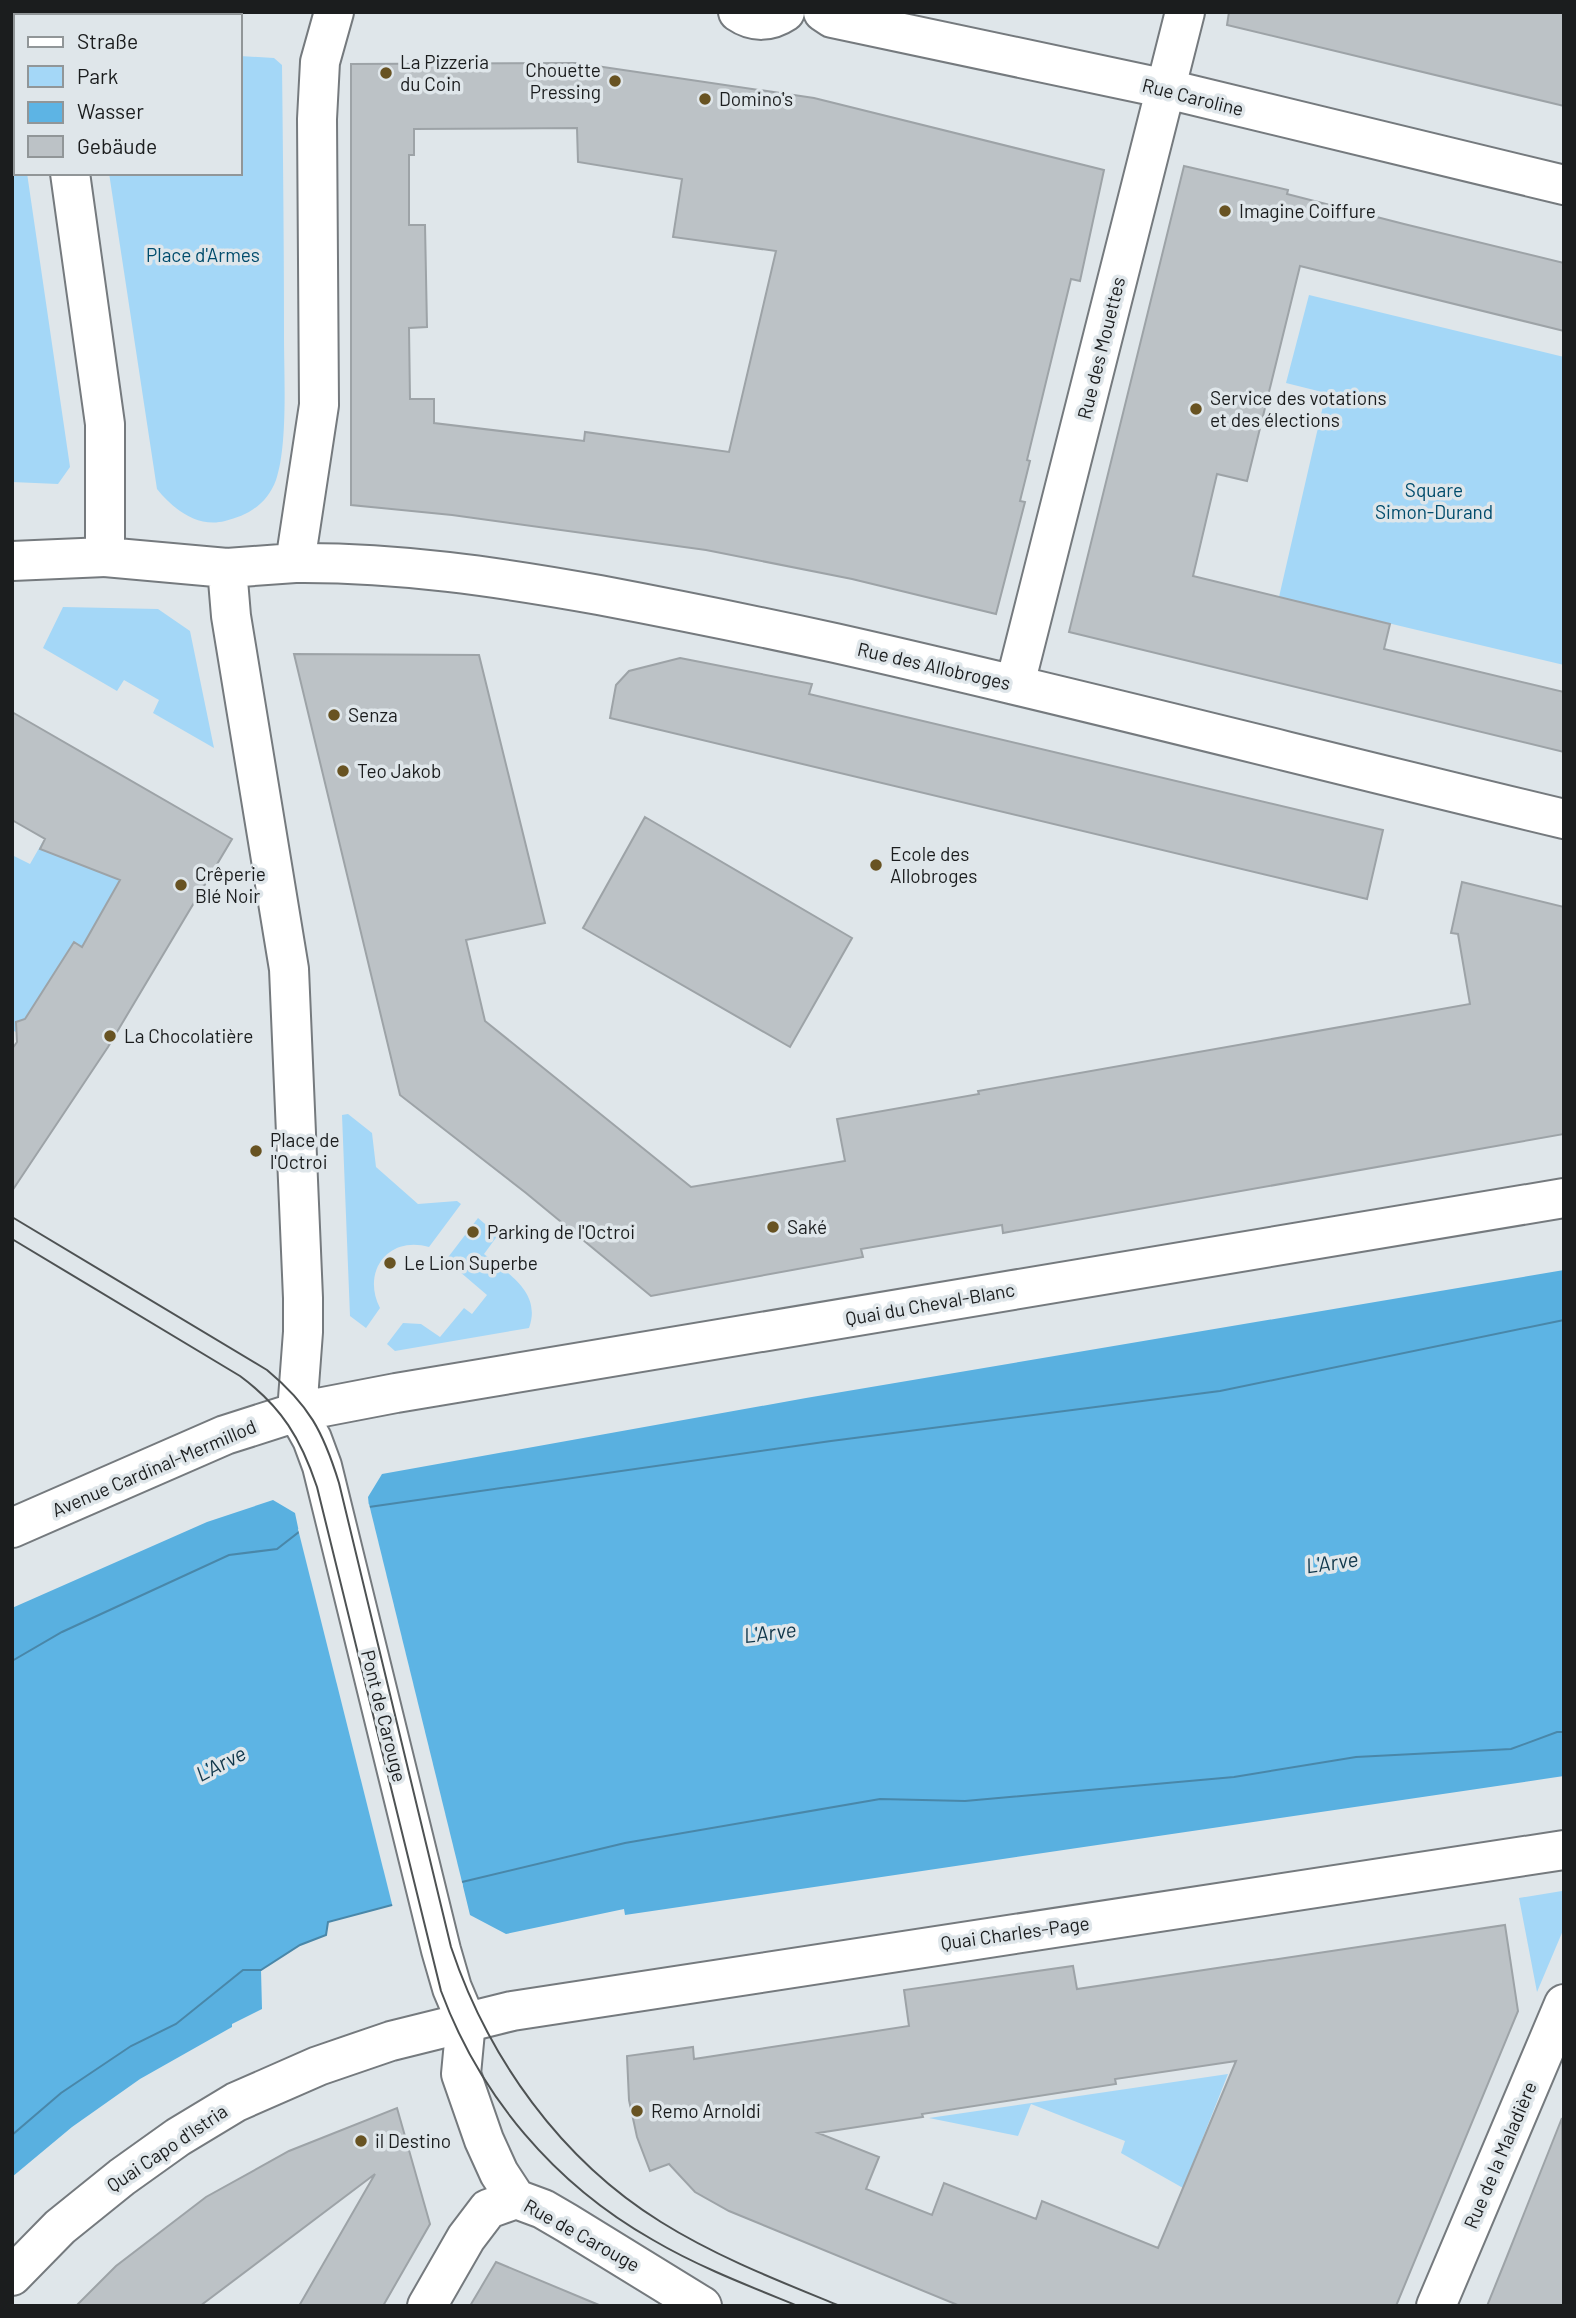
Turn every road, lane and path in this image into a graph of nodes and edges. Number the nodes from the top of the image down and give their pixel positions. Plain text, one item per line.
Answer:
1 (334, 12) edge
2 (738, 12) edge
3 (785, 12) edge
4 (823, 12) edge
5 (1185, 12) edge
6 (1167, 89) junction
7 (70, 175) edge
8 (1564, 185) edge
9 (105, 557) junction
10 (12, 561) edge
11 (295, 563) junction
12 (227, 568) junction
13 (1015, 684) junction
14 (1564, 819) edge
15 (1564, 1198) edge
16 (297, 1412) junction
17 (12, 1528) edge
18 (1564, 1850) edge
19 (1564, 2004) edge
20 (466, 2021) junction
21 (516, 2199) junction
22 (12, 2276) edge
23 (427, 2306) edge
24 (702, 2306) edge
25 (1436, 2306) edge

1 - 11 street
2 - 3 street
4 - 6 street, Rue Caroline
5 - 6 street, Rue des Mouettes
6 - 8 street, Rue Caroline
6 - 13 street, Rue des Mouettes
7 - 9 street
9 - 10 street
9 - 12 street
11 - 12 street
11 - 13 street, Rue des Allobroges
12 - 16 street
13 - 14 street, Rue des Allobroges
15 - 16 street, Quai du Cheval-Blanc
16 - 17 street, Avenue Cardinal-Mermillod
16 - 20 street, Pont de Carouge
18 - 20 street, Quai Charles-Page
19 - 25 street, Rue de la Maladière
20 - 21 street, Rue de Carouge
20 - 22 street, Quai Capo d'Istria
21 - 23 street
21 - 24 street, Rue de Carouge

